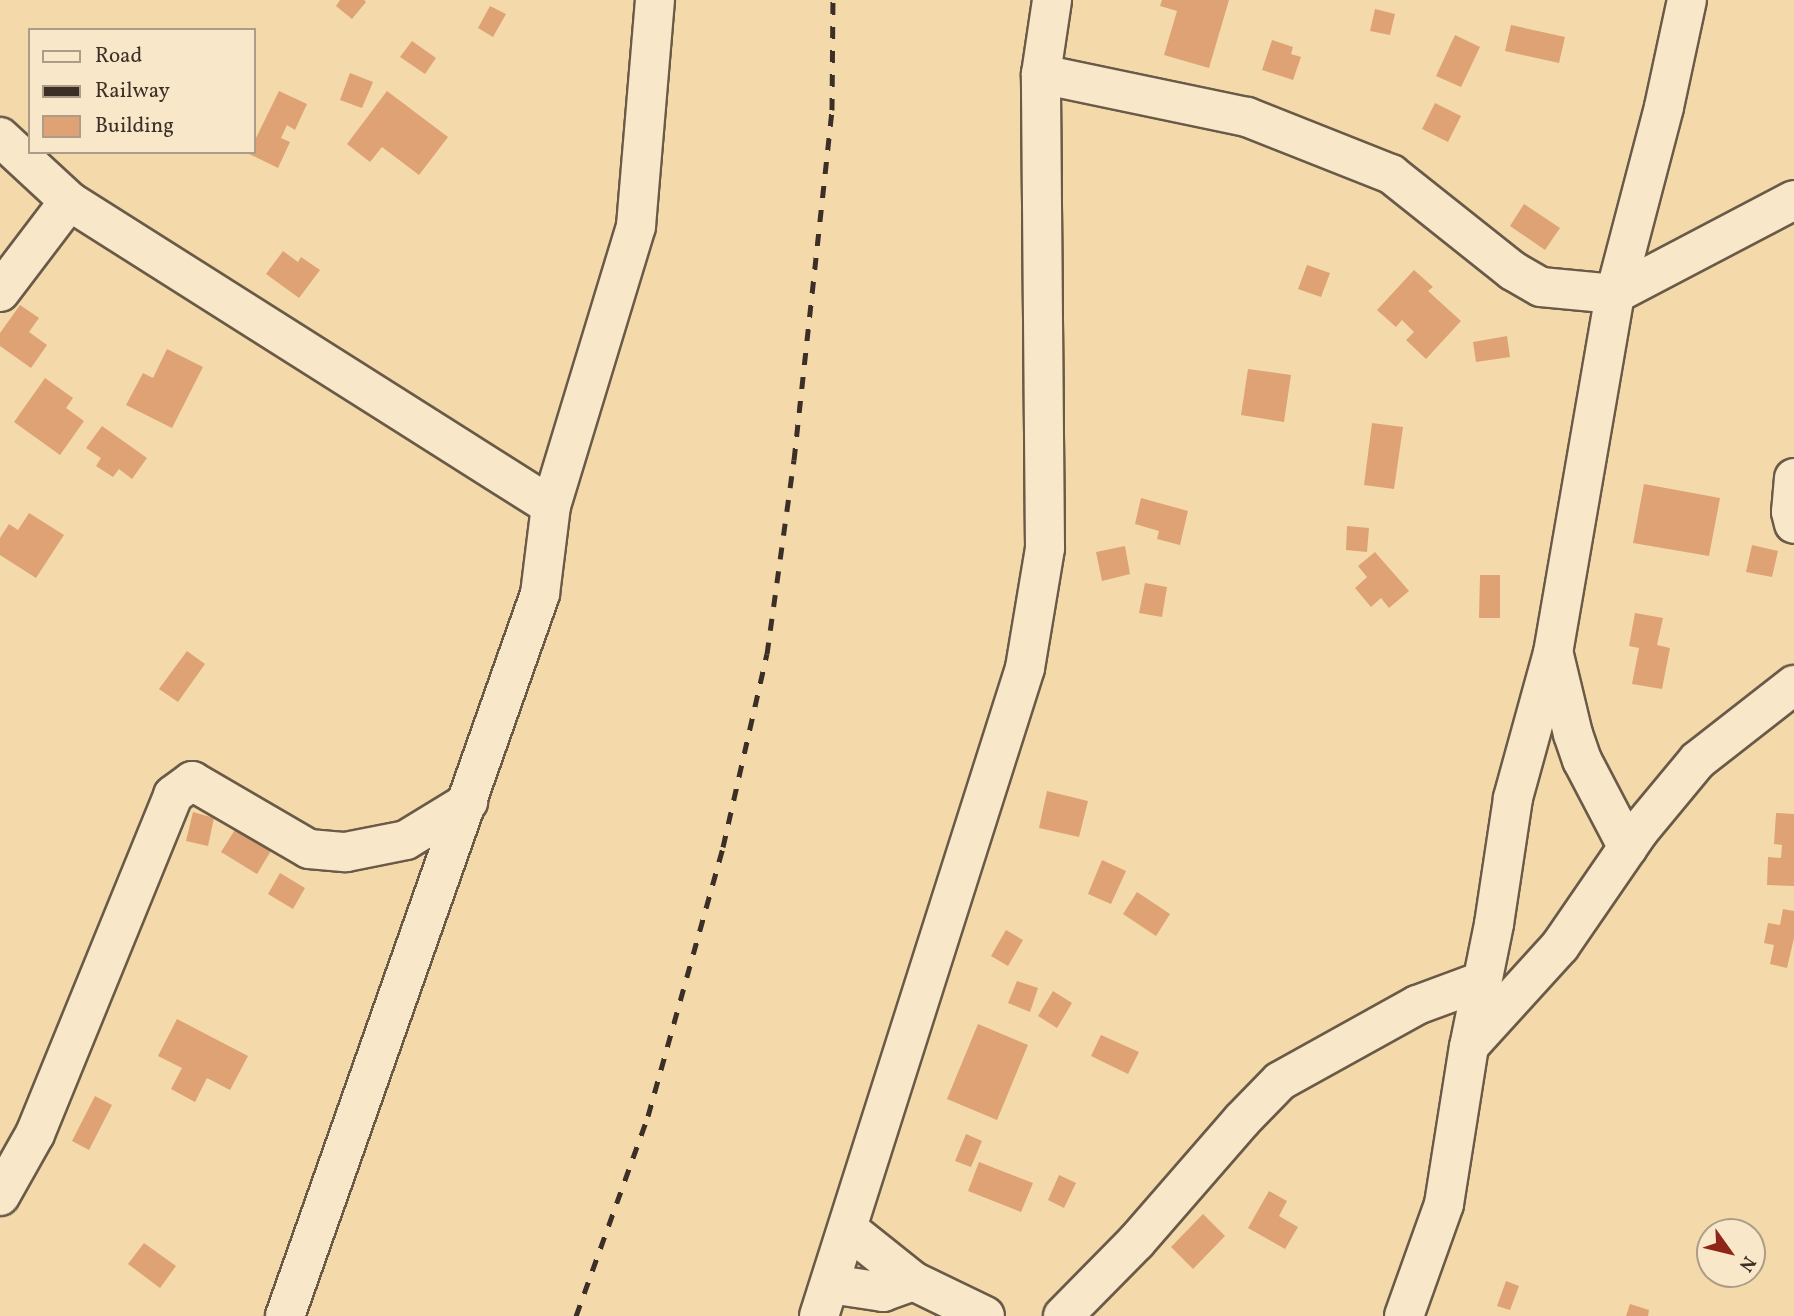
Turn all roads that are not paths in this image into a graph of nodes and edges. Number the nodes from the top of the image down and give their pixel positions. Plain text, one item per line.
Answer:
1 (655, 0) edge
2 (1052, 0) edge
3 (1687, 0) edge
4 (1041, 74) junction
5 (0, 137) edge
6 (69, 201) junction
7 (1793, 203) edge
8 (0, 292) edge
9 (1615, 294) junction
10 (1794, 478) edge
11 (551, 506) junction
12 (1794, 524) edge
13 (1553, 653) junction
14 (1794, 685) edge
15 (468, 802) junction
16 (1628, 848) junction
17 (1482, 981) junction
18 (1469, 1046) junction
19 (0, 1196) edge
20 (848, 1229) junction
21 (913, 1281) junction
22 (824, 1300) edge
23 (285, 1316) edge
24 (985, 1316) edge
25 (1063, 1316) edge
26 (1404, 1316) edge

1 - 11 street
2 - 4 street
3 - 9 street
4 - 9 street
4 - 20 street
5 - 6 street
6 - 8 street
6 - 11 street
7 - 9 street
9 - 13 street
10 - 12 street
11 - 15 street
13 - 16 street
13 - 17 street
14 - 16 street
15 - 19 street
15 - 23 street
16 - 18 street
17 - 18 street
17 - 25 street
18 - 26 street
20 - 21 street
20 - 22 street
21 - 22 street
21 - 24 street

